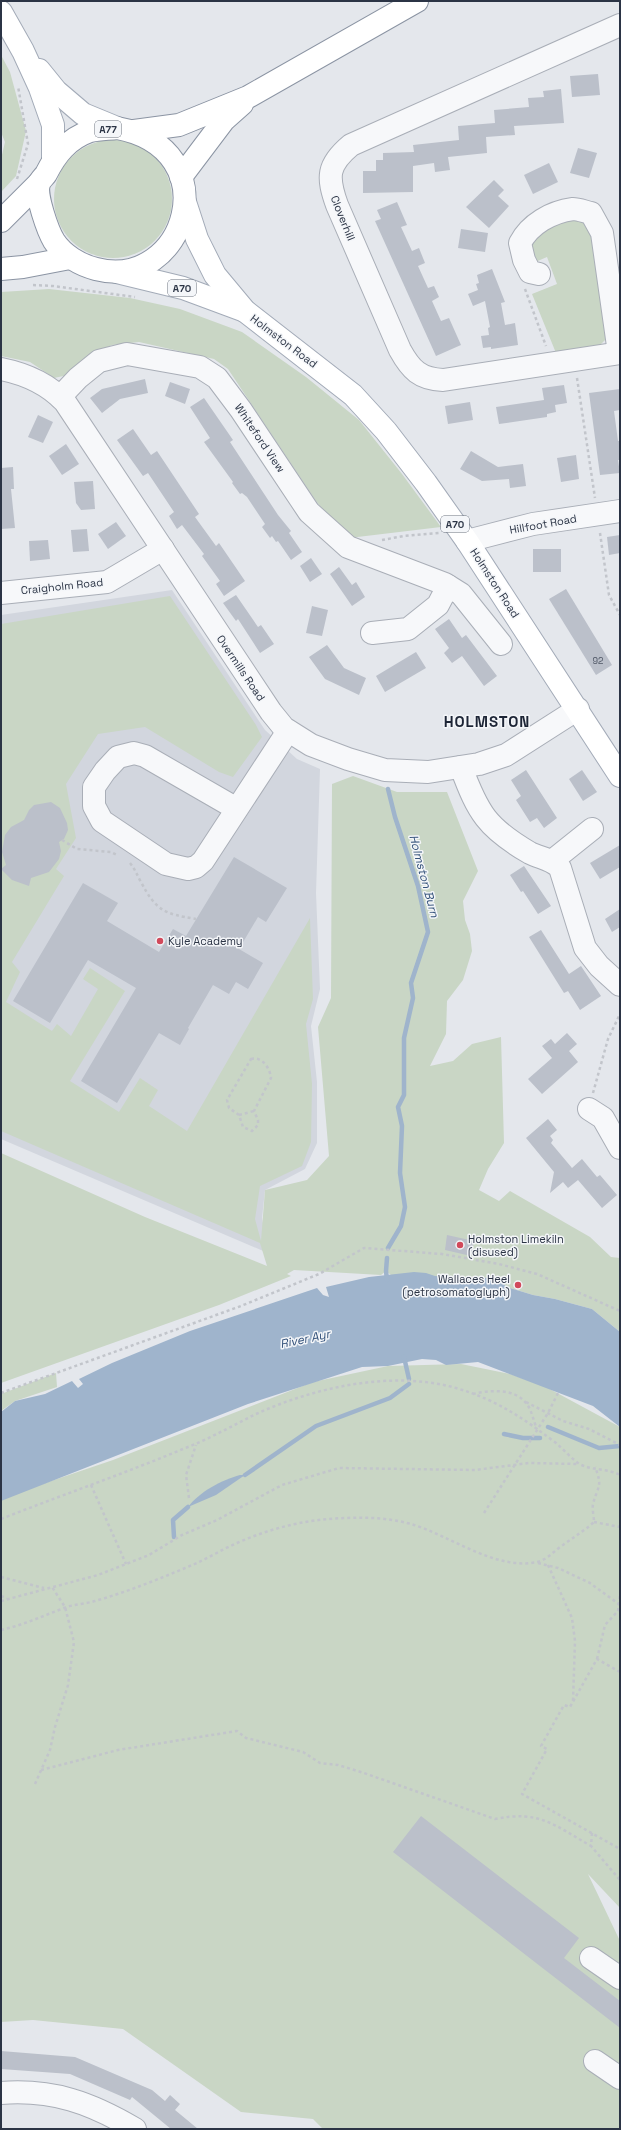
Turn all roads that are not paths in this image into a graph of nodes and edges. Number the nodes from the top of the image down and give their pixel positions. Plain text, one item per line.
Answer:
1 (417, 1) edge
2 (1, 12) edge
3 (620, 26) edge
4 (24, 51) junction
5 (248, 98) junction
6 (126, 129) junction
7 (53, 159) junction
8 (181, 177) junction
9 (38, 184) junction
10 (185, 202) junction
11 (1, 221) edge
12 (70, 258) junction
13 (1, 269) edge
14 (117, 272) junction
15 (534, 273) road end
16 (245, 311) junction
17 (619, 353) edge
18 (1, 369) edge
19 (60, 397) junction
20 (620, 511) edge
21 (467, 541) junction
22 (163, 549) junction
23 (448, 586) junction
24 (1, 593) edge
25 (372, 633) dead end
26 (501, 644) dead end
27 (578, 709) junction
28 (288, 730) junction
29 (461, 767) junction
30 (620, 776) edge
31 (237, 809) junction
32 (592, 829) dead end
33 (552, 861) junction
34 (620, 985) edge
35 (589, 1109) road end
36 (620, 1148) edge
37 (591, 1958) dead end
38 (620, 1978) edge
39 (595, 2061) dead end
40 (620, 2078) edge
41 (1, 2093) edge
42 (135, 2129) edge

1 - 5 main road, A77
2 - 4 main road
3 - 17 street, Cloverhill
4 - 6 main road
4 - 7 main road
5 - 6 main road, A77
5 - 8 main road, A77
6 - 7 main road, A77
6 - 8 main road, A77
7 - 9 main road, A77
8 - 10 main road, A77
9 - 11 main road, A77
9 - 12 main road, A77
10 - 14 main road, A77
10 - 16 main road, A70
12 - 13 main road
12 - 14 main road, A77
14 - 16 main road, A70
15 - 17 street, Cloverhill
16 - 21 main road, Holmston Road / A70
18 - 19 street, Overmills Road
19 - 22 street, Overmills Road
19 - 23 street, Whiteford View
20 - 21 street, Hillfoot Road
21 - 27 main road, Holmston Road / A70
22 - 24 street, Craigholm Road
22 - 28 street, Overmills Road
23 - 25 street
23 - 26 street, Whiteford View
27 - 29 street, Overmills Road
27 - 30 main road, Holmston Road / A70
28 - 29 street, Overmills Road
28 - 31 street
29 - 33 street
31 - 31 street
32 - 33 street
33 - 34 street
35 - 36 street
37 - 38 street
39 - 40 street
41 - 42 street

